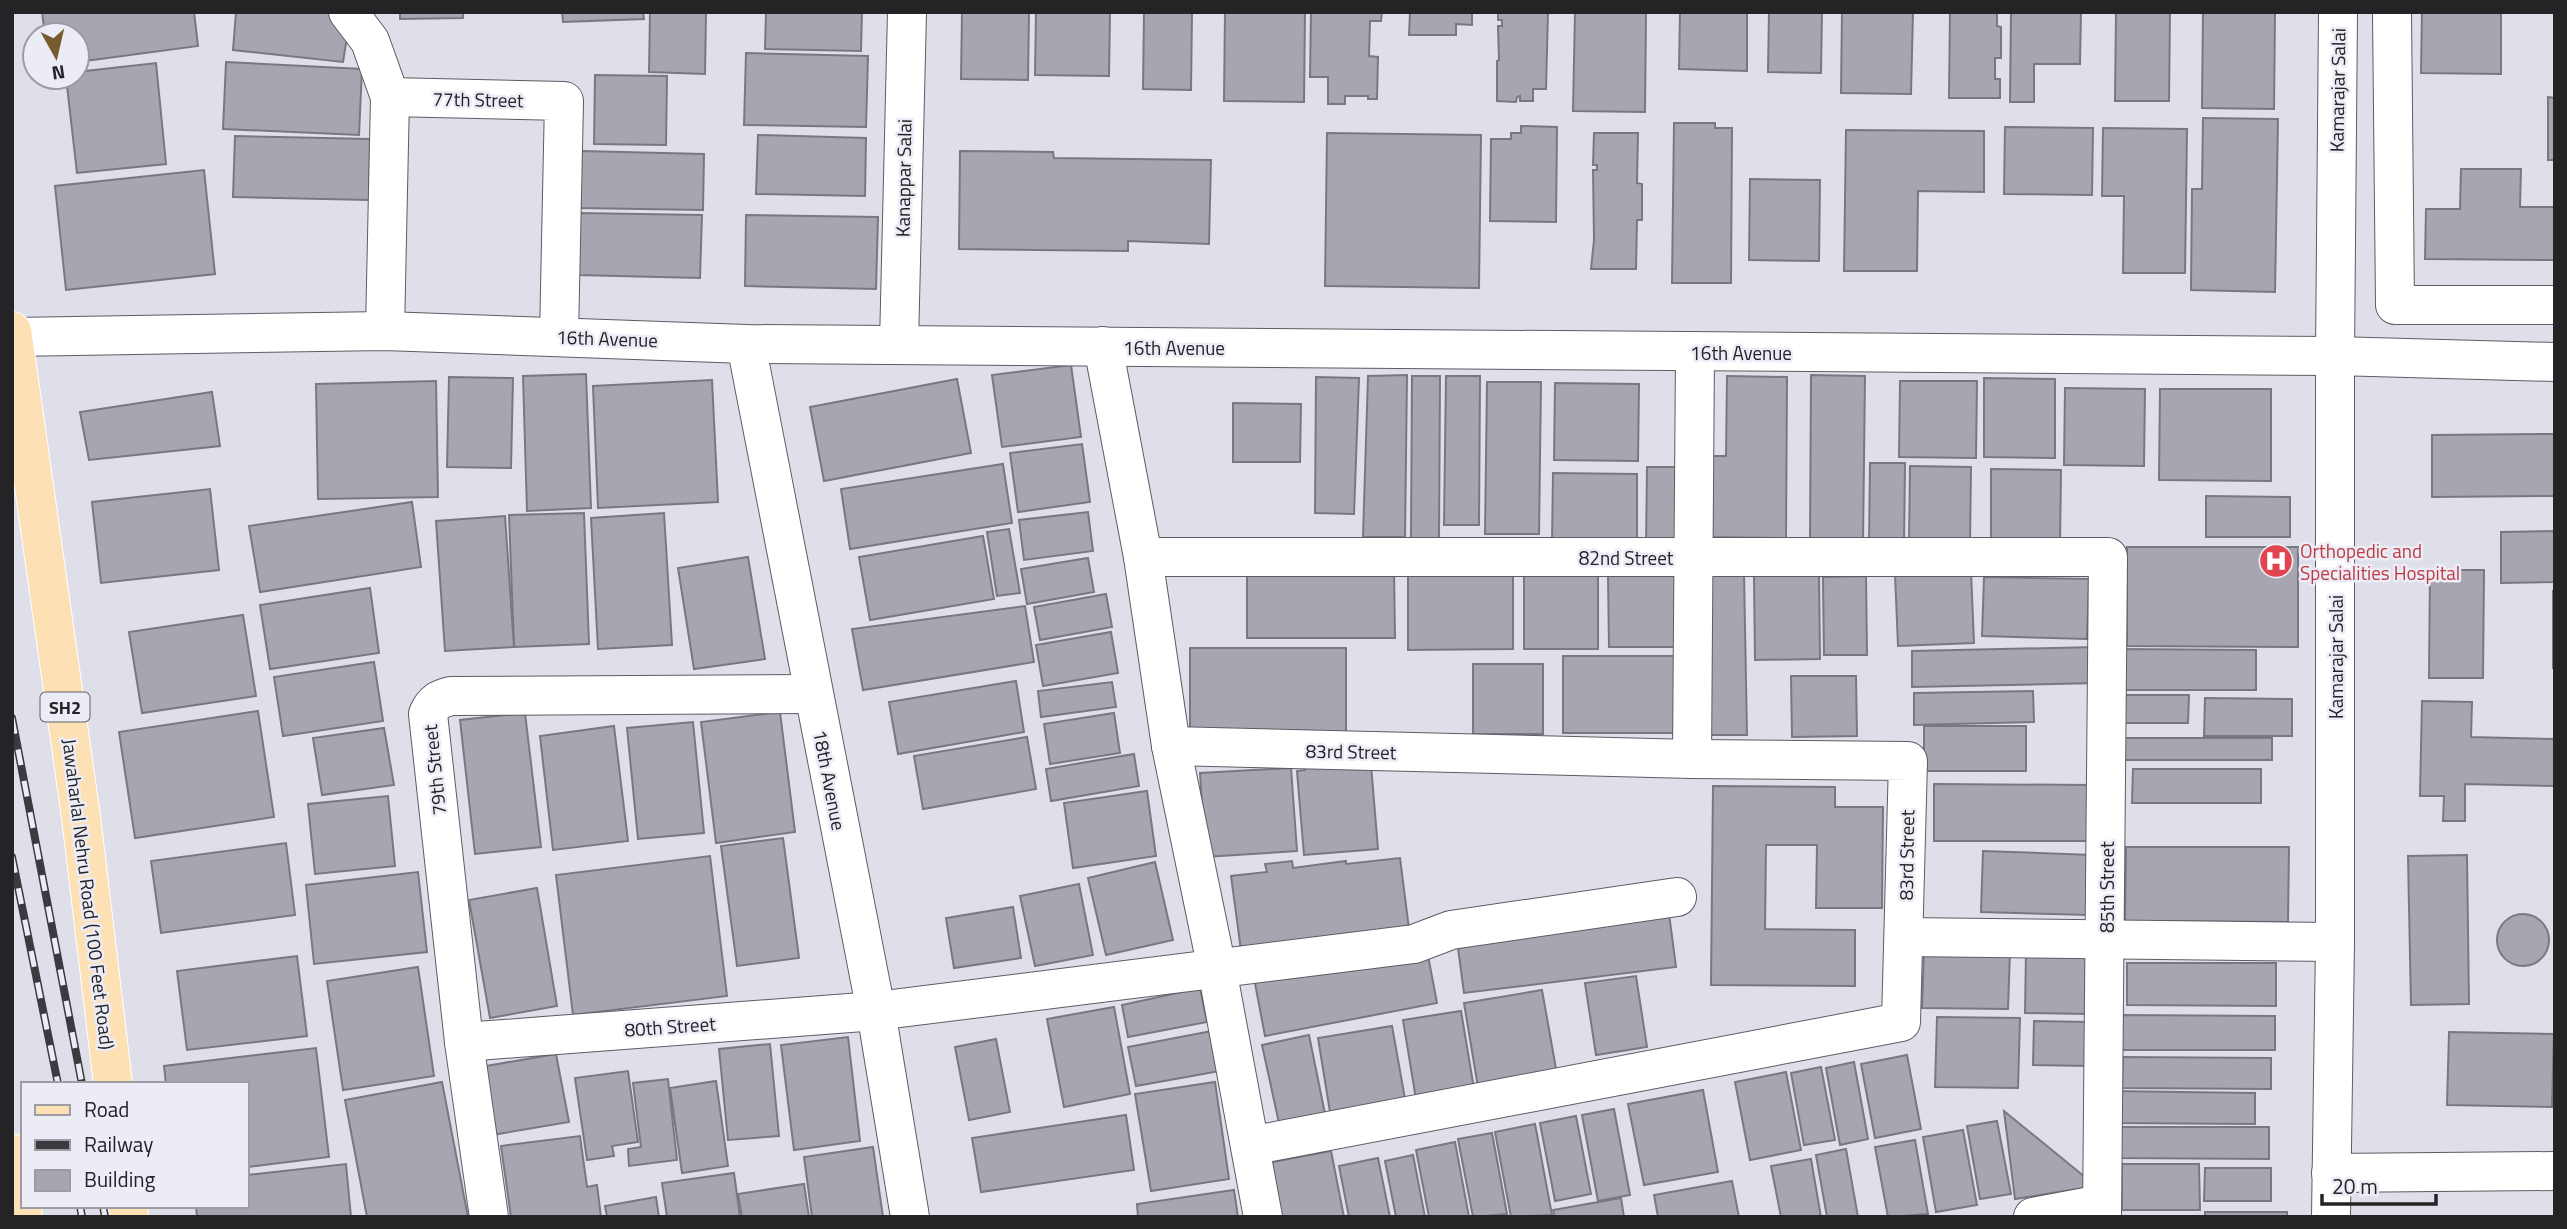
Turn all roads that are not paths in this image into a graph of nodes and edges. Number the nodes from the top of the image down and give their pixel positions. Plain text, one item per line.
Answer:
1 (348, 12) edge
2 (907, 12) edge
3 (2338, 12) edge
4 (2392, 12) edge
5 (390, 97) junction
6 (2555, 306) edge
7 (12, 331) edge
8 (385, 331) junction
9 (13, 337) edge
10 (559, 337) junction
11 (746, 344) junction
12 (899, 344) junction
13 (1103, 346) junction
14 (1695, 351) junction
15 (2334, 356) junction
16 (2555, 362) edge
17 (1693, 557) junction
18 (2108, 557) joint
19 (1143, 558) junction
20 (813, 694) junction
21 (1171, 746) junction
22 (1692, 759) junction
23 (1677, 897) dead end
24 (1904, 937) junction
25 (2106, 938) junction
26 (2335, 943) junction
27 (1217, 970) junction
28 (876, 1011) junction
29 (464, 1042) junction
30 (113, 1082) edge
31 (1250, 1146) junction
32 (12, 1153) edge
33 (2555, 1171) edge
34 (2331, 1173) junction
35 (21, 1205) edge
36 (2102, 1210) edge
37 (489, 1217) edge
38 (910, 1217) edge
39 (1263, 1217) edge
40 (2033, 1217) edge
41 (2330, 1217) edge

1 - 5 street
2 - 12 street, Kanappar Salai
3 - 15 street, Kamarajar Salai
4 - 6 street
5 - 8 street
5 - 10 street, 77th Street
7 - 9 main road, Jawaharlal Nehru Road (100 Feet Road) / SH2
8 - 9 street, 16th Avenue
8 - 10 street, 16th Avenue
9 - 30 main road, Jawaharlal Nehru Road (100 Feet Road) / SH2
10 - 11 street, 16th Avenue
11 - 12 street, 16th Avenue
11 - 20 street, 18th Avenue
12 - 13 street, 16th Avenue
13 - 14 street, 16th Avenue
13 - 19 street
14 - 15 street, 16th Avenue
14 - 17 street
15 - 16 street, 16th Avenue
15 - 26 street, Kamarajar Salai
17 - 18 street, 82nd Street
17 - 19 street, 82nd Street
17 - 22 street
18 - 25 street, 85th Street
19 - 21 street
20 - 28 street, 18th Avenue
20 - 29 street, 79th Street
21 - 22 street, 83rd Street
21 - 27 street
22 - 24 street, 83rd Street
23 - 27 street, 80th Street
24 - 25 street
24 - 31 street, 83rd Street
25 - 26 street
25 - 36 street, 85th Street
26 - 34 street, Kamarajar Salai
27 - 28 street, 80th Street
27 - 31 street
28 - 29 street, 80th Street
28 - 38 street, 18th Avenue
29 - 37 street, 79th Street
31 - 39 street
32 - 35 main road
33 - 34 street
34 - 41 street, Kamarajar Salai
36 - 40 street

